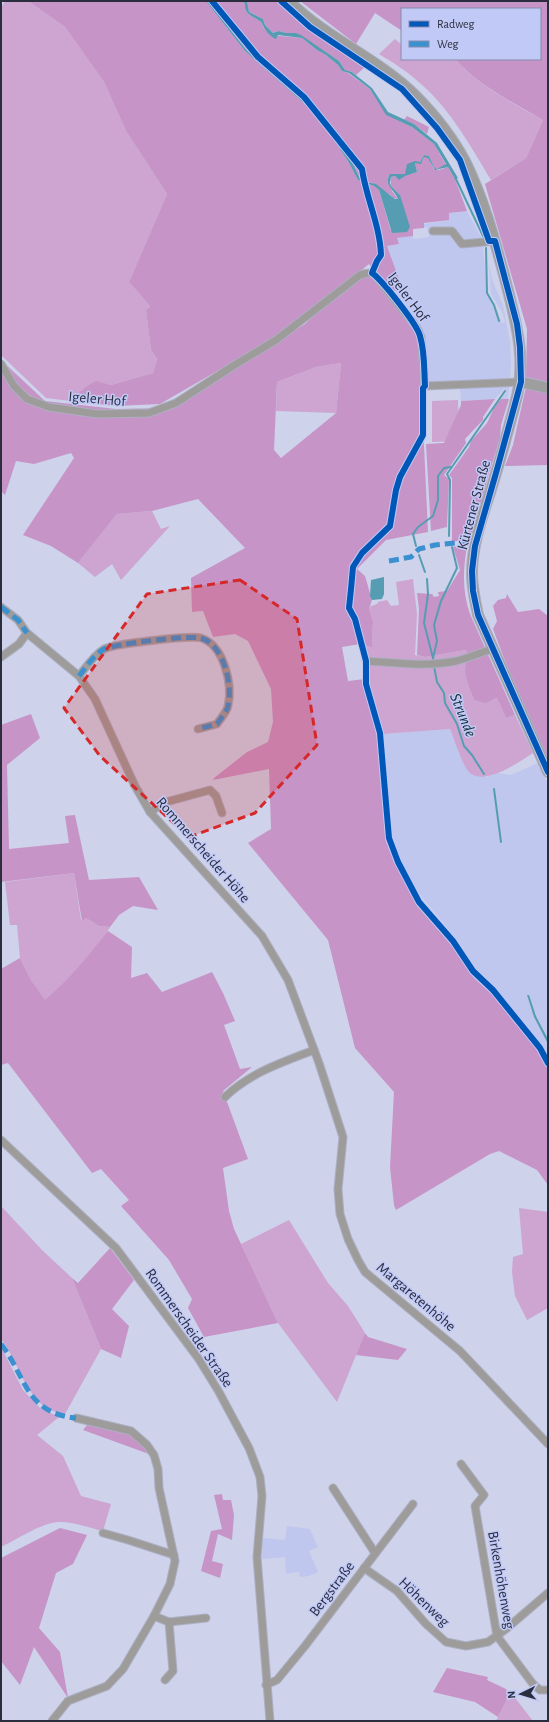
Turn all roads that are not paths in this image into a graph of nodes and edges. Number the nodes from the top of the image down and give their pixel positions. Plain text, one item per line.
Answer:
1 (289, 1) edge
2 (433, 231) dead end
3 (495, 241) junction
4 (1, 364) edge
5 (520, 382) junction
6 (548, 388) edge
7 (1, 607) edge
8 (27, 633) junction
9 (492, 650) junction
10 (1, 657) edge
11 (366, 661) dead end
12 (79, 676) junction
13 (198, 729) dead end
14 (548, 772) edge
15 (150, 812) junction
16 (222, 813) dead end
17 (314, 1050) junction
18 (225, 1097) dead end
19 (344, 1137) joint
20 (1, 1140) edge
21 (76, 1418) dead end
22 (548, 1444) edge
23 (460, 1464) dead end
24 (333, 1488) dead end
25 (413, 1504) dead end
26 (103, 1533) dead end
27 (376, 1553) junction
28 (174, 1555) junction
29 (364, 1568) junction
30 (548, 1593) edge
31 (154, 1616) junction
32 (206, 1618) dead end
33 (169, 1622) junction
34 (497, 1636) junction
35 (165, 1680) dead end
36 (266, 1685) junction
37 (548, 1690) edge
38 (52, 1721) edge
39 (270, 1721) edge

1 - 3 main road, Kürtener Straße
2 - 3 street
3 - 5 main road, Kürtener Straße
4 - 5 street, Igeler Hof
5 - 6 main road
5 - 9 main road, Kürtener Straße
7 - 8 street, Rommerscheider Höhe
8 - 10 street
8 - 12 street, Rommerscheider Höhe
9 - 11 street
9 - 14 main road, Kürtener Straße
12 - 13 street
12 - 15 street, Rommerscheider Höhe
15 - 16 street
15 - 17 street, Rommerscheider Höhe
17 - 18 street
17 - 19 street, Rommerscheider Höhe
19 - 22 street, Margaretenhöhe
20 - 36 street, Rommerscheider Straße
21 - 28 street
23 - 34 street, Birkenhöhenweg
24 - 27 street
25 - 27 street, Bergstraße
26 - 28 street
27 - 29 street, Bergstraße
28 - 31 street
29 - 34 street, Höhenweg
29 - 36 street, Bergstraße
30 - 34 street, Höhenweg
31 - 33 street
31 - 38 street
32 - 33 street
33 - 35 street
34 - 37 street, Birkenhöhenweg
36 - 39 street, Rommerscheider Straße

